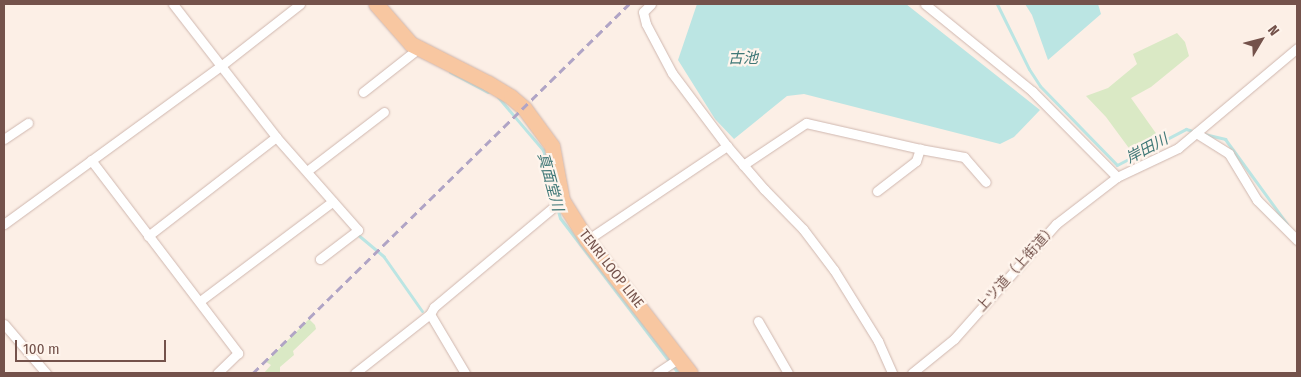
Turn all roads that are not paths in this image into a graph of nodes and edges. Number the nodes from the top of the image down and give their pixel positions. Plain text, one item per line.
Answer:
1 (173, 4) edge
2 (300, 4) edge
3 (376, 4) edge
4 (651, 4) edge
5 (925, 4) edge
6 (419, 48) junction
7 (1297, 48) edge
8 (222, 64) junction
9 (363, 92) dead end
10 (384, 112) dead end
11 (28, 123) dead end
12 (1196, 133) junction
13 (276, 137) junction
14 (4, 139) edge
15 (727, 146) junction
16 (920, 150) junction
17 (90, 160) junction
18 (743, 165) junction
19 (307, 171) junction
20 (1117, 177) junction
21 (986, 182) dead end
22 (877, 191) dead end
23 (562, 200) junction
24 (333, 201) junction
25 (4, 224) edge
26 (148, 236) junction
27 (587, 240) junction
28 (1297, 240) edge
29 (320, 259) dead end
30 (200, 301) junction
31 (430, 314) junction
32 (758, 321) dead end
33 (5, 328) edge
34 (679, 358) junction
35 (46, 373) edge
36 (217, 373) edge
37 (355, 373) edge
38 (465, 373) edge
39 (657, 373) edge
40 (690, 373) edge
41 (788, 373) edge
42 (892, 373) edge
43 (912, 373) edge

1 - 8 street
2 - 8 street
3 - 6 main road, TENRI LOOP LINE
4 - 15 street
5 - 20 street
6 - 9 street
6 - 23 main road, TENRI LOOP LINE
7 - 12 street, 上ツ道（上街道）
8 - 13 street
8 - 17 street
10 - 19 street
11 - 14 street
12 - 20 street, 上ツ道（上街道）
12 - 28 street
13 - 19 street
13 - 26 street
15 - 18 street
15 - 27 street
16 - 18 street
16 - 21 street
16 - 22 street
17 - 25 street
17 - 26 street
18 - 42 street
19 - 24 street
20 - 43 street, 上ツ道（上街道）
23 - 27 main road, TENRI LOOP LINE
23 - 31 street
24 - 29 street
24 - 30 street
26 - 30 street
27 - 34 main road, TENRI LOOP LINE
30 - 36 street
31 - 37 street
31 - 38 street
32 - 41 street
33 - 35 street
34 - 39 street
34 - 40 main road, TENRI LOOP LINE

